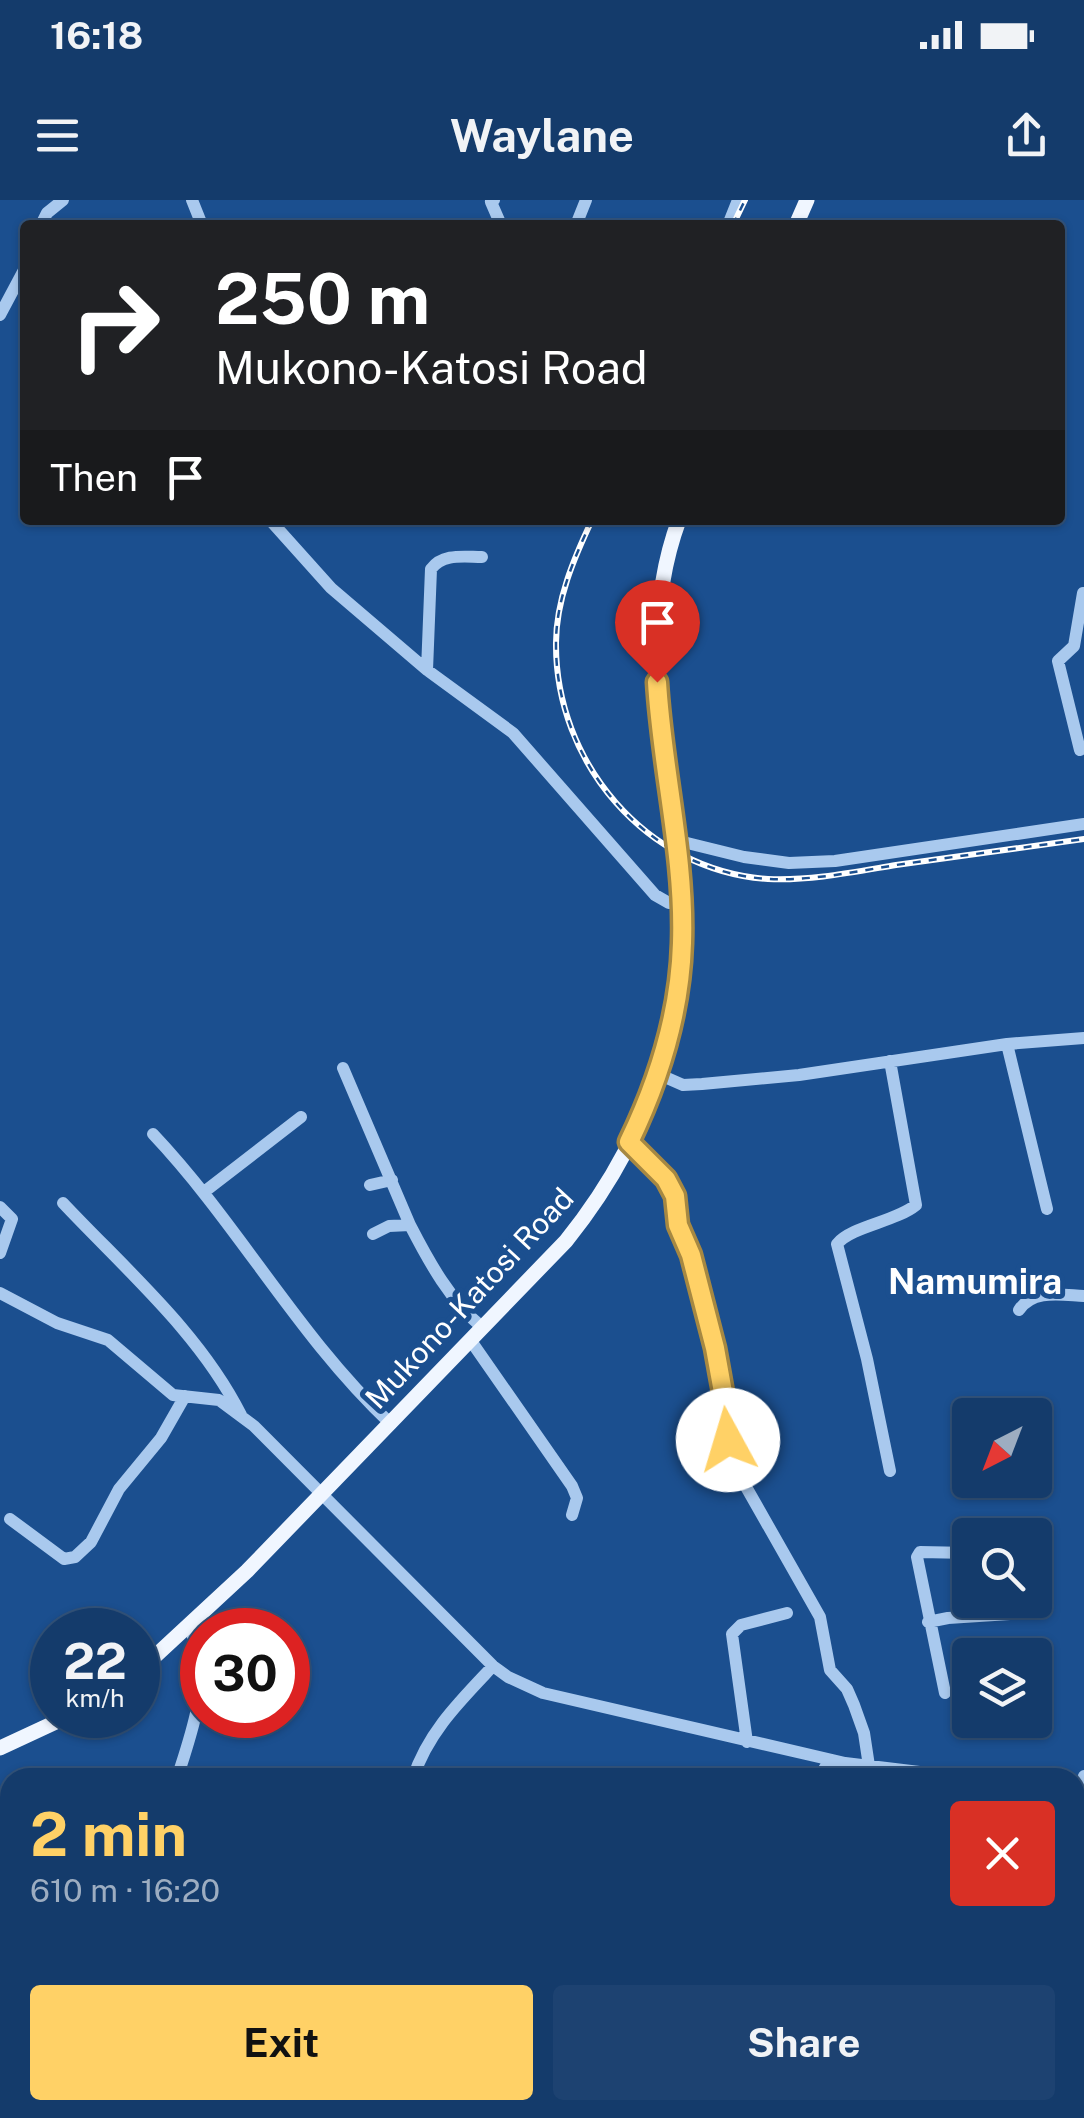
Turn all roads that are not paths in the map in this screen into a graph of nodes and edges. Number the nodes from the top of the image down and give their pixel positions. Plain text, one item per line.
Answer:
1 (63, 200) edge
2 (44, 220) edge
3 (20, 277) edge
4 (0, 315) edge
5 (274, 525) edge
6 (679, 525) edge
7 (482, 556) dead end
8 (1083, 593) edge
9 (427, 670) junction
10 (1080, 750) dead end
11 (1084, 824) edge
12 (675, 840) junction
13 (680, 902) junction
14 (1084, 1038) edge
15 (1007, 1044) junction
16 (890, 1061) junction
17 (342, 1068) dead end
18 (658, 1074) junction
19 (301, 1117) dead end
20 (153, 1134) dead end
21 (629, 1142) junction
22 (392, 1180) junction
23 (370, 1185) dead end
24 (204, 1192) junction
25 (62, 1203) dead end
26 (0, 1207) edge
27 (1047, 1209) dead end
28 (410, 1225) junction
29 (373, 1234) dead end
30 (0, 1253) edge
31 (0, 1293) edge
32 (1084, 1296) edge
33 (1019, 1310) dead end
34 (483, 1328) junction
35 (471, 1341) junction
36 (185, 1396) junction
37 (242, 1418) junction
38 (391, 1424) junction
39 (890, 1471) dead end
40 (322, 1493) junction
41 (572, 1516) dead end
42 (10, 1518) dead end
43 (952, 1553) edge
44 (207, 1608) edge
45 (786, 1614) dead end
46 (952, 1618) edge
47 (928, 1622) junction
48 (180, 1634) edge
49 (160, 1652) edge
50 (493, 1666) junction
51 (946, 1693) dead end
52 (30, 1734) edge
53 (190, 1738) edge
54 (747, 1742) junction
55 (0, 1748) edge
56 (830, 1760) junction
57 (869, 1766) junction
58 (180, 1768) edge
59 (415, 1768) edge
60 (825, 1768) edge
61 (886, 1768) edge

1 - 2 street
3 - 4 street
5 - 9 street
6 - 12 main road, Mukono-Katosi Road
7 - 9 street
8 - 10 street
9 - 13 street
11 - 12 street
12 - 13 main road, Mukono-Katosi Road
13 - 18 main road, Mukono-Katosi Road
14 - 15 street
15 - 16 street
15 - 27 street
16 - 18 street
16 - 39 street
17 - 22 street
18 - 21 main road, Mukono-Katosi Road
19 - 24 street
20 - 24 street
21 - 34 main road, Mukono-Katosi Road
21 - 57 street
22 - 23 street
22 - 28 street
24 - 38 street
25 - 37 street
26 - 30 street
28 - 29 street
28 - 34 street
31 - 36 street
32 - 33 street
34 - 35 main road, Mukono-Katosi Road
35 - 38 main road, Mukono-Katosi Road
35 - 41 street
36 - 37 street
36 - 42 street
37 - 40 street
38 - 40 main road, Mukono-Katosi Road
40 - 44 main road, Mukono-Katosi Road
40 - 50 street
43 - 47 street
45 - 54 street
46 - 47 street
47 - 51 street
48 - 49 main road, Mukono-Katosi Road
50 - 54 street
50 - 59 street
52 - 55 main road
53 - 58 street
54 - 56 street
56 - 57 street
56 - 60 street
57 - 61 street

